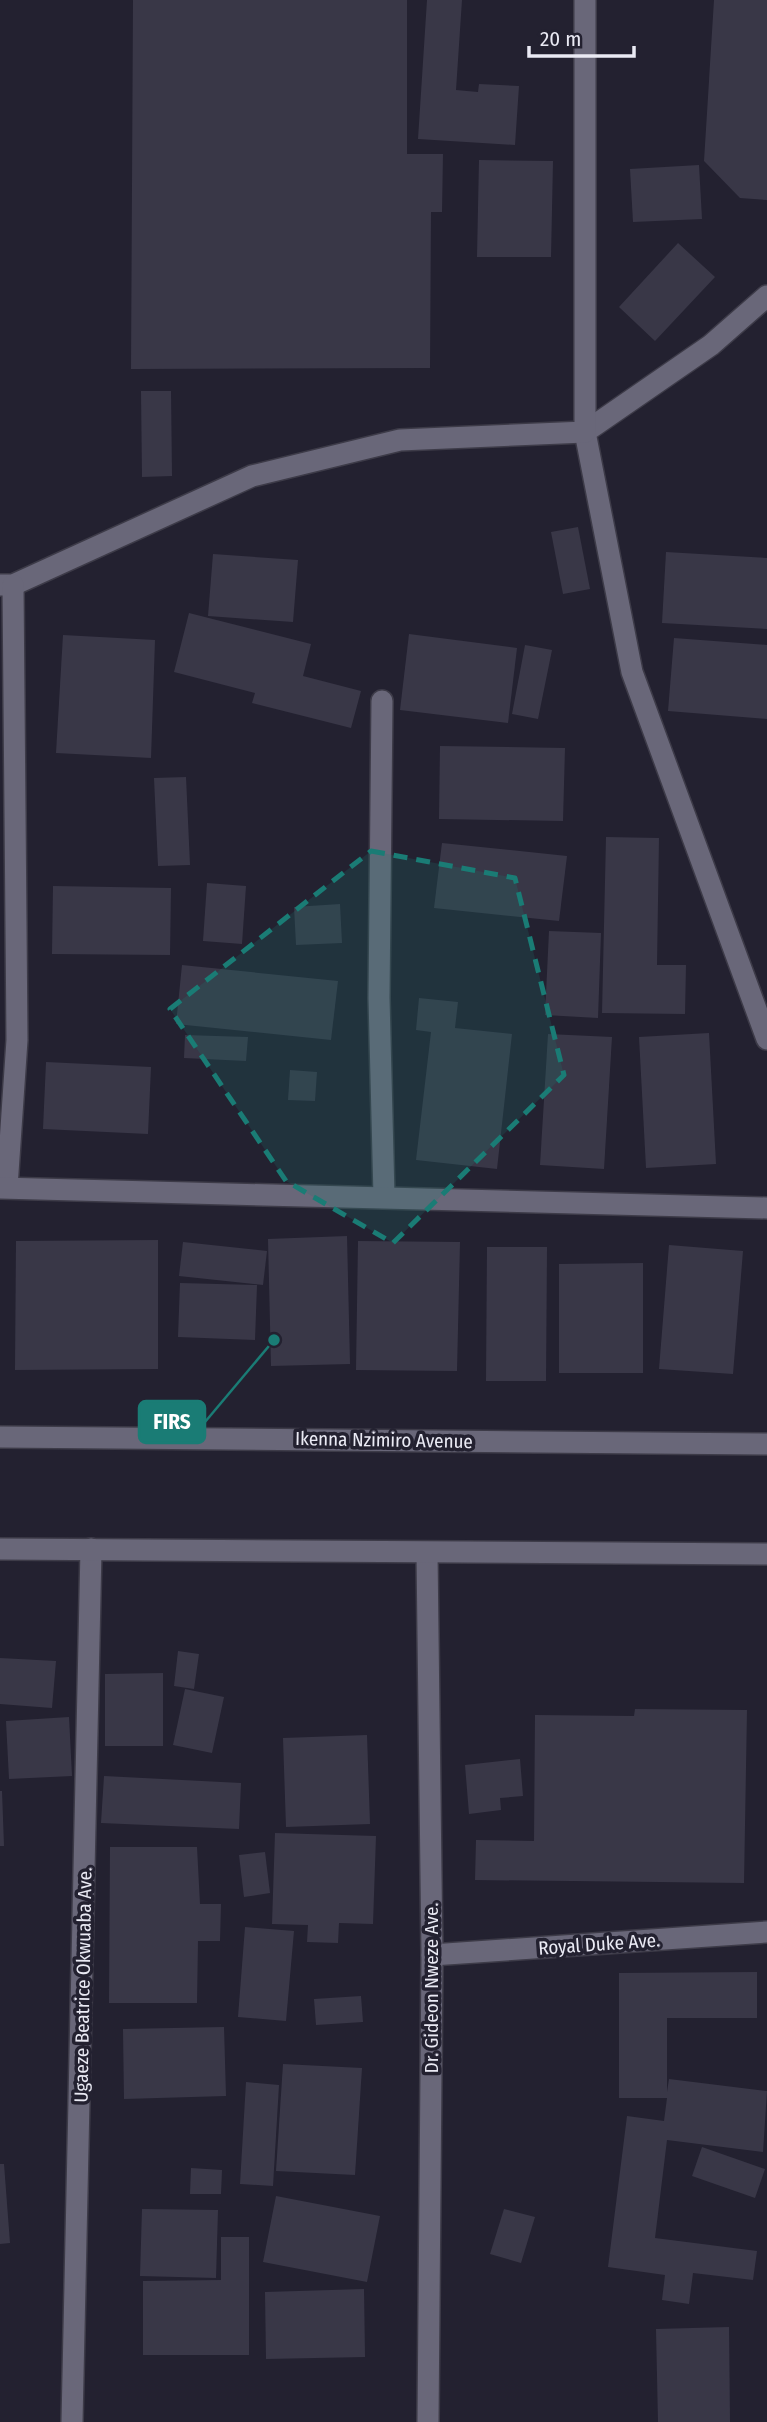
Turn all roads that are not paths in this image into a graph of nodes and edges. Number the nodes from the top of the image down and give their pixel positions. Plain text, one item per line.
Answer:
1 (585, 0) edge
2 (767, 296) edge
3 (584, 432) junction
4 (7, 585) edge
5 (382, 701) dead end
6 (767, 1039) edge
7 (4, 1188) edge
8 (384, 1196) junction
9 (767, 1208) edge
10 (0, 1437) edge
11 (767, 1444) edge
12 (0, 1549) edge
13 (91, 1549) junction
14 (427, 1553) junction
15 (767, 1554) edge
16 (767, 1932) edge
17 (432, 1955) junction
18 (72, 2422) edge
19 (428, 2422) edge

1 - 3 street
2 - 3 street
3 - 4 street
3 - 6 street
4 - 7 street
5 - 8 street
7 - 8 street
8 - 9 street
10 - 11 street, Ikenna Nzimiro Avenue
12 - 13 street
13 - 14 street
13 - 18 street, Ugaeze Beatrice Okwuaba Ave.
14 - 15 street
14 - 17 street, Dr. Gideon Nweze Ave.
16 - 17 street, Royal Duke Ave.
17 - 19 street, Dr. Gideon Nweze Ave.

